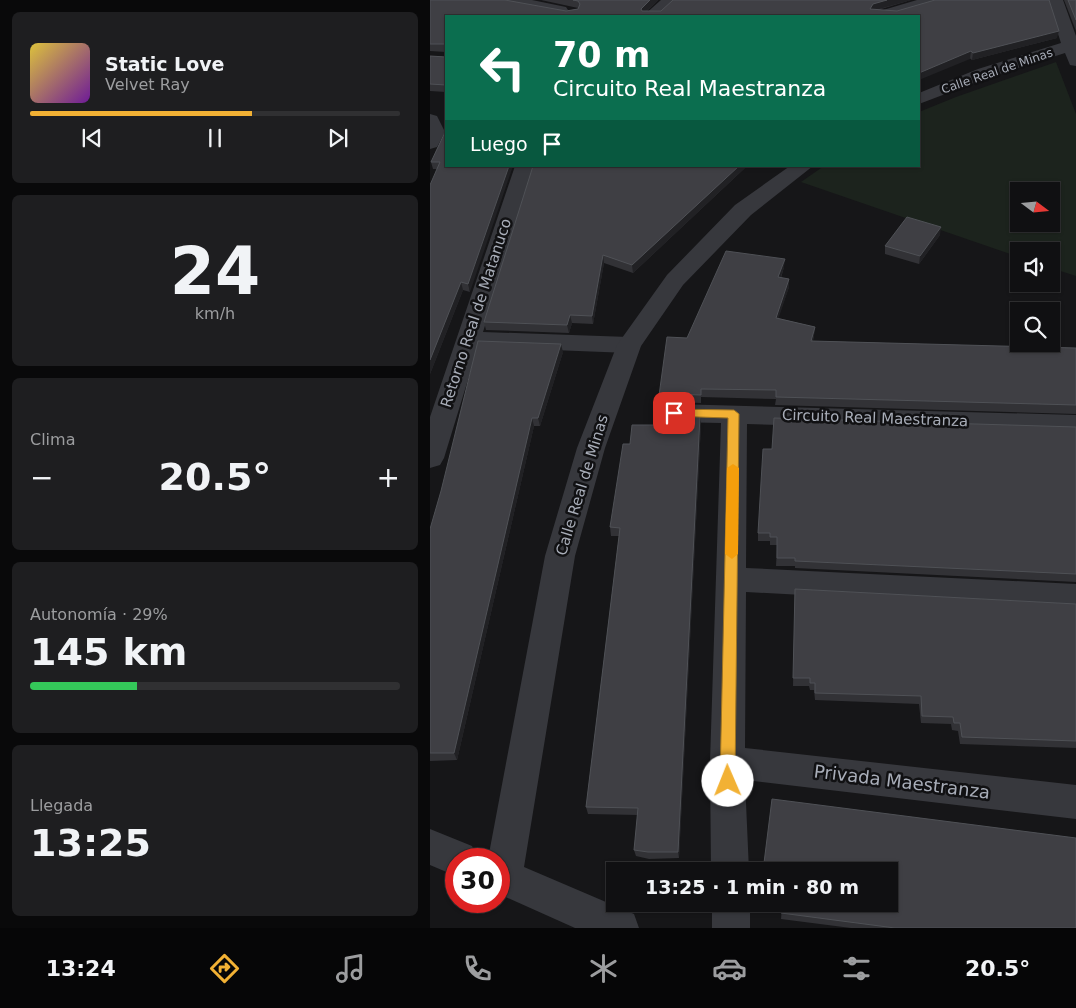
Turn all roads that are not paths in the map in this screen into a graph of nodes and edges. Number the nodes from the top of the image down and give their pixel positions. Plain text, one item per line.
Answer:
1 (506, 0) edge
2 (671, 0) edge
3 (934, 0) edge
4 (1055, 0) edge
5 (536, 11) edge
6 (571, 12) edge
7 (652, 15) edge
8 (882, 15) edge
9 (1074, 50) edge
10 (920, 99) edge
11 (430, 120) edge
12 (430, 143) edge
13 (802, 167) edge
14 (524, 168) dead end
15 (467, 340) junction
16 (628, 345) junction
17 (674, 413) dead end
18 (734, 414) junction
19 (1076, 424) edge
20 (430, 458) edge
21 (731, 579) junction
22 (1076, 598) edge
23 (727, 762) junction
24 (1076, 802) edge
25 (430, 847) edge
26 (506, 848) edge
27 (445, 853) edge
28 (730, 862) edge
29 (510, 879) edge
30 (730, 912) edge
31 (620, 928) edge
32 (731, 928) edge

1 - 5 street
2 - 7 street
3 - 8 street
4 - 9 street
5 - 6 street
9 - 10 street, Calle Real de Minas
11 - 12 street
13 - 16 street, Calle Real de Minas
14 - 15 street, Retorno Real de Matanuco
15 - 16 street
15 - 20 street, Retorno Real de Matanuco
16 - 26 street, Calle Real de Minas
17 - 18 street, Circuito Real Maestranza
18 - 19 street, Circuito Real Maestranza
18 - 21 street
21 - 22 street
21 - 23 street
23 - 24 street, Privada Maestranza
23 - 28 street
25 - 27 street
29 - 31 street
30 - 32 street

